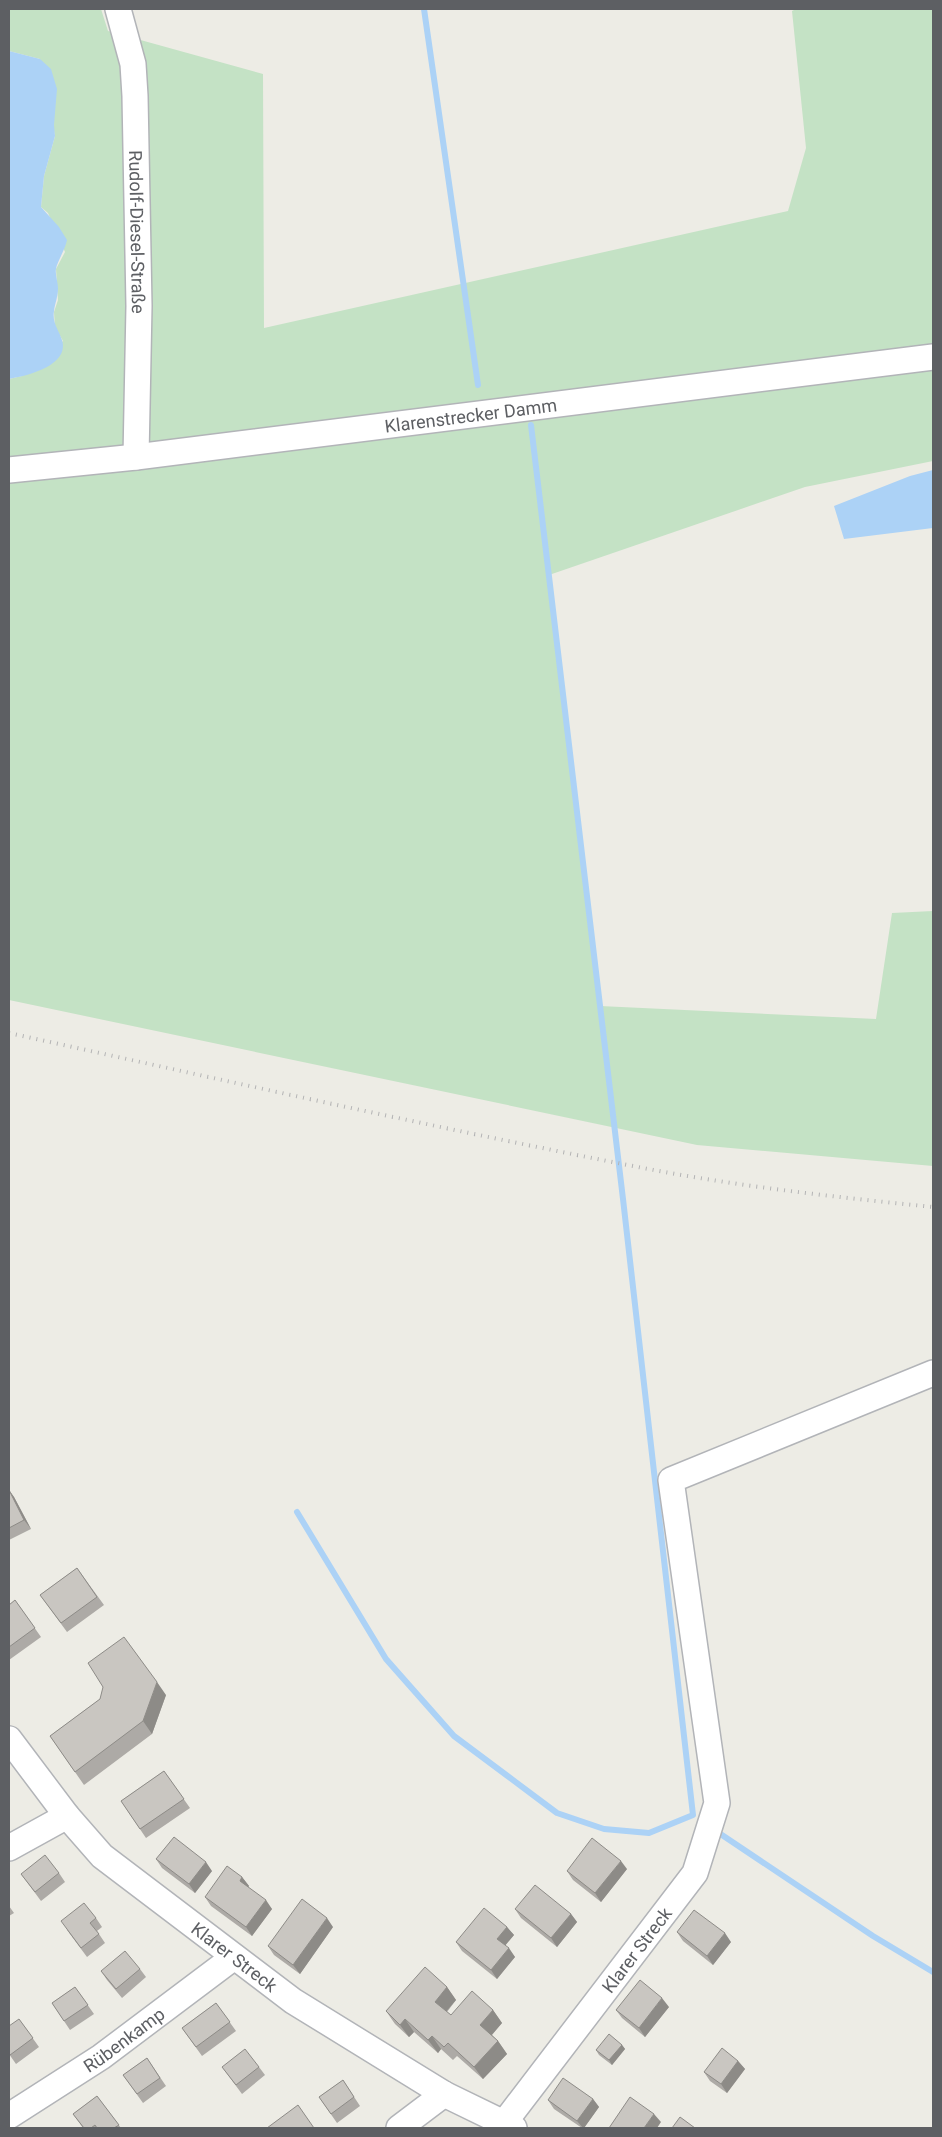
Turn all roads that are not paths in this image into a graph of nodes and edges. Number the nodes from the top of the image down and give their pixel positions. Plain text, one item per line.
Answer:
1 (118, 9) edge
2 (933, 357) edge
3 (136, 458) junction
4 (9, 470) edge
5 (933, 1373) edge
6 (9, 1739) edge
7 (67, 1816) junction
8 (9, 1848) edge
9 (234, 1957) junction
10 (444, 2094) junction
11 (9, 2116) edge
12 (509, 2126) edge
13 (399, 2128) edge

1 - 3 street, Rudolf-Diesel-Straße
2 - 3 street, Klarenstrecker Damm
3 - 4 street, Klarenstrecker Damm
5 - 12 street, Klarer Streck
6 - 7 street, Klarer Streck
7 - 8 street
7 - 9 street, Klarer Streck
9 - 10 street, Klarer Streck
9 - 11 street, Rübenkamp
10 - 12 street, Klarer Streck
10 - 13 street

